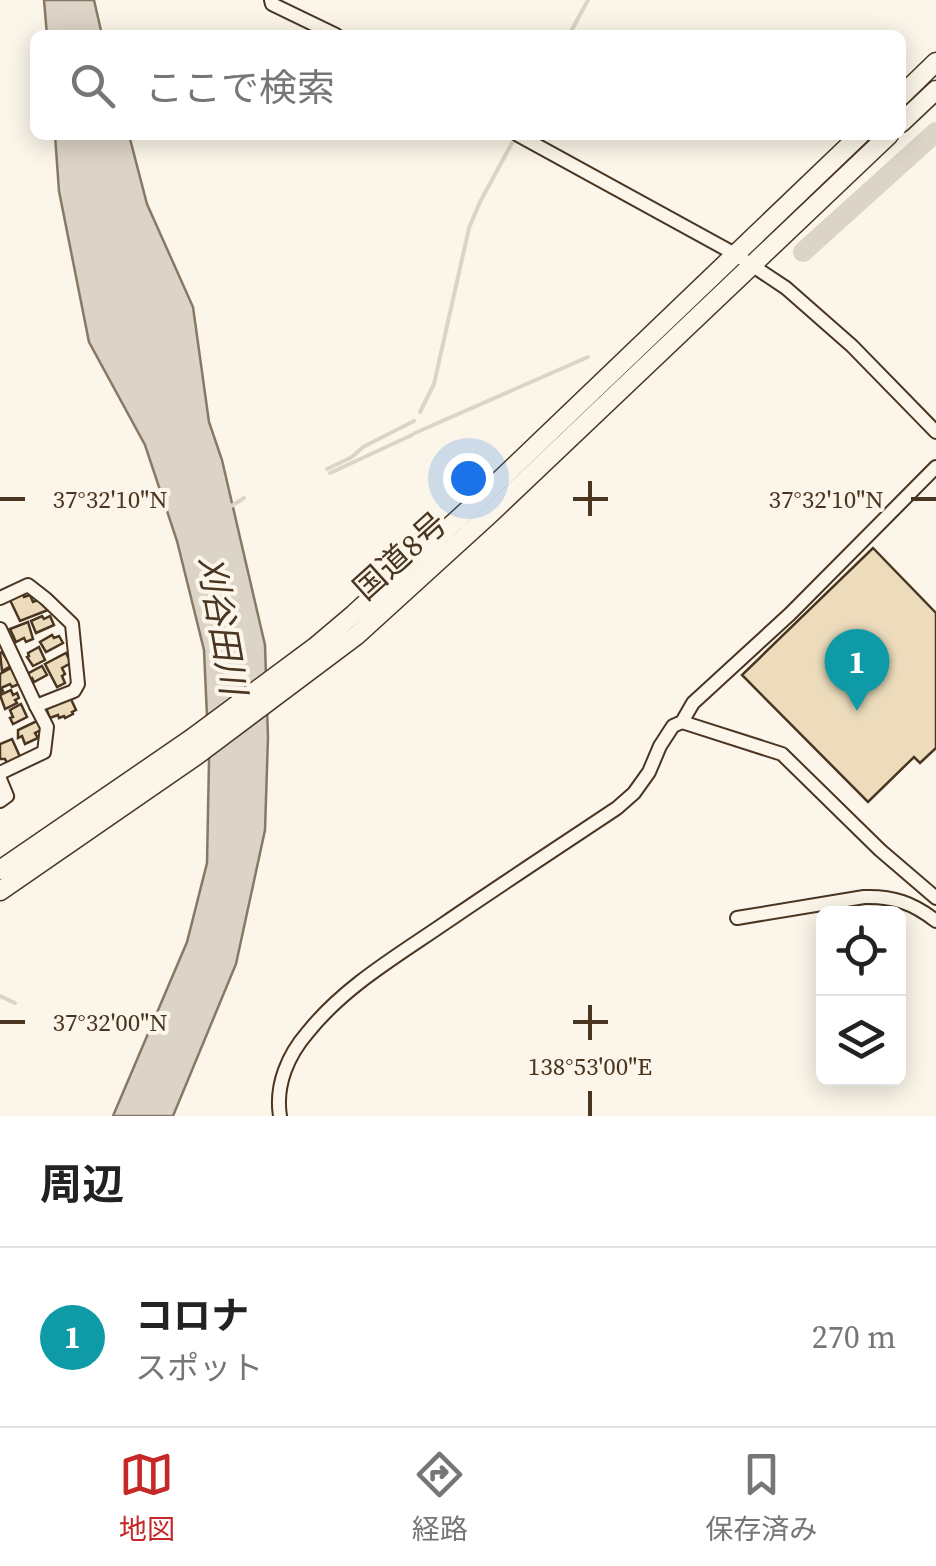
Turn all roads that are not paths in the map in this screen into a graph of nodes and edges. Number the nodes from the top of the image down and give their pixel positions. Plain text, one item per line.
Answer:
1 (271, 0) edge
2 (326, 30) edge
3 (936, 62) edge
4 (936, 90) edge
5 (906, 91) edge
6 (906, 119) edge
7 (527, 140) edge
8 (855, 140) edge
9 (884, 140) edge
10 (735, 254) junction
11 (754, 265) junction
12 (936, 432) edge
13 (936, 467) edge
14 (0, 598) edge
15 (0, 629) edge
16 (36, 706) junction
17 (682, 722) junction
18 (0, 776) edge
19 (0, 802) edge
20 (0, 870) edge
21 (0, 891) edge
22 (936, 898) edge
23 (737, 918) dead end
24 (936, 922) edge
25 (278, 1095) junction
26 (266, 1116) edge
27 (280, 1116) edge

1 - 2 street
3 - 5 highway
4 - 6 highway
7 - 10 street
8 - 10 highway, 国道8号
9 - 11 highway, 国道8号
10 - 11 street
10 - 20 highway, 国道8号
11 - 12 street
11 - 21 highway, 国道8号
13 - 17 street
14 - 16 street
15 - 16 street
16 - 18 street
17 - 22 street
17 - 25 street
18 - 19 street
23 - 24 street
25 - 26 street
25 - 27 street

